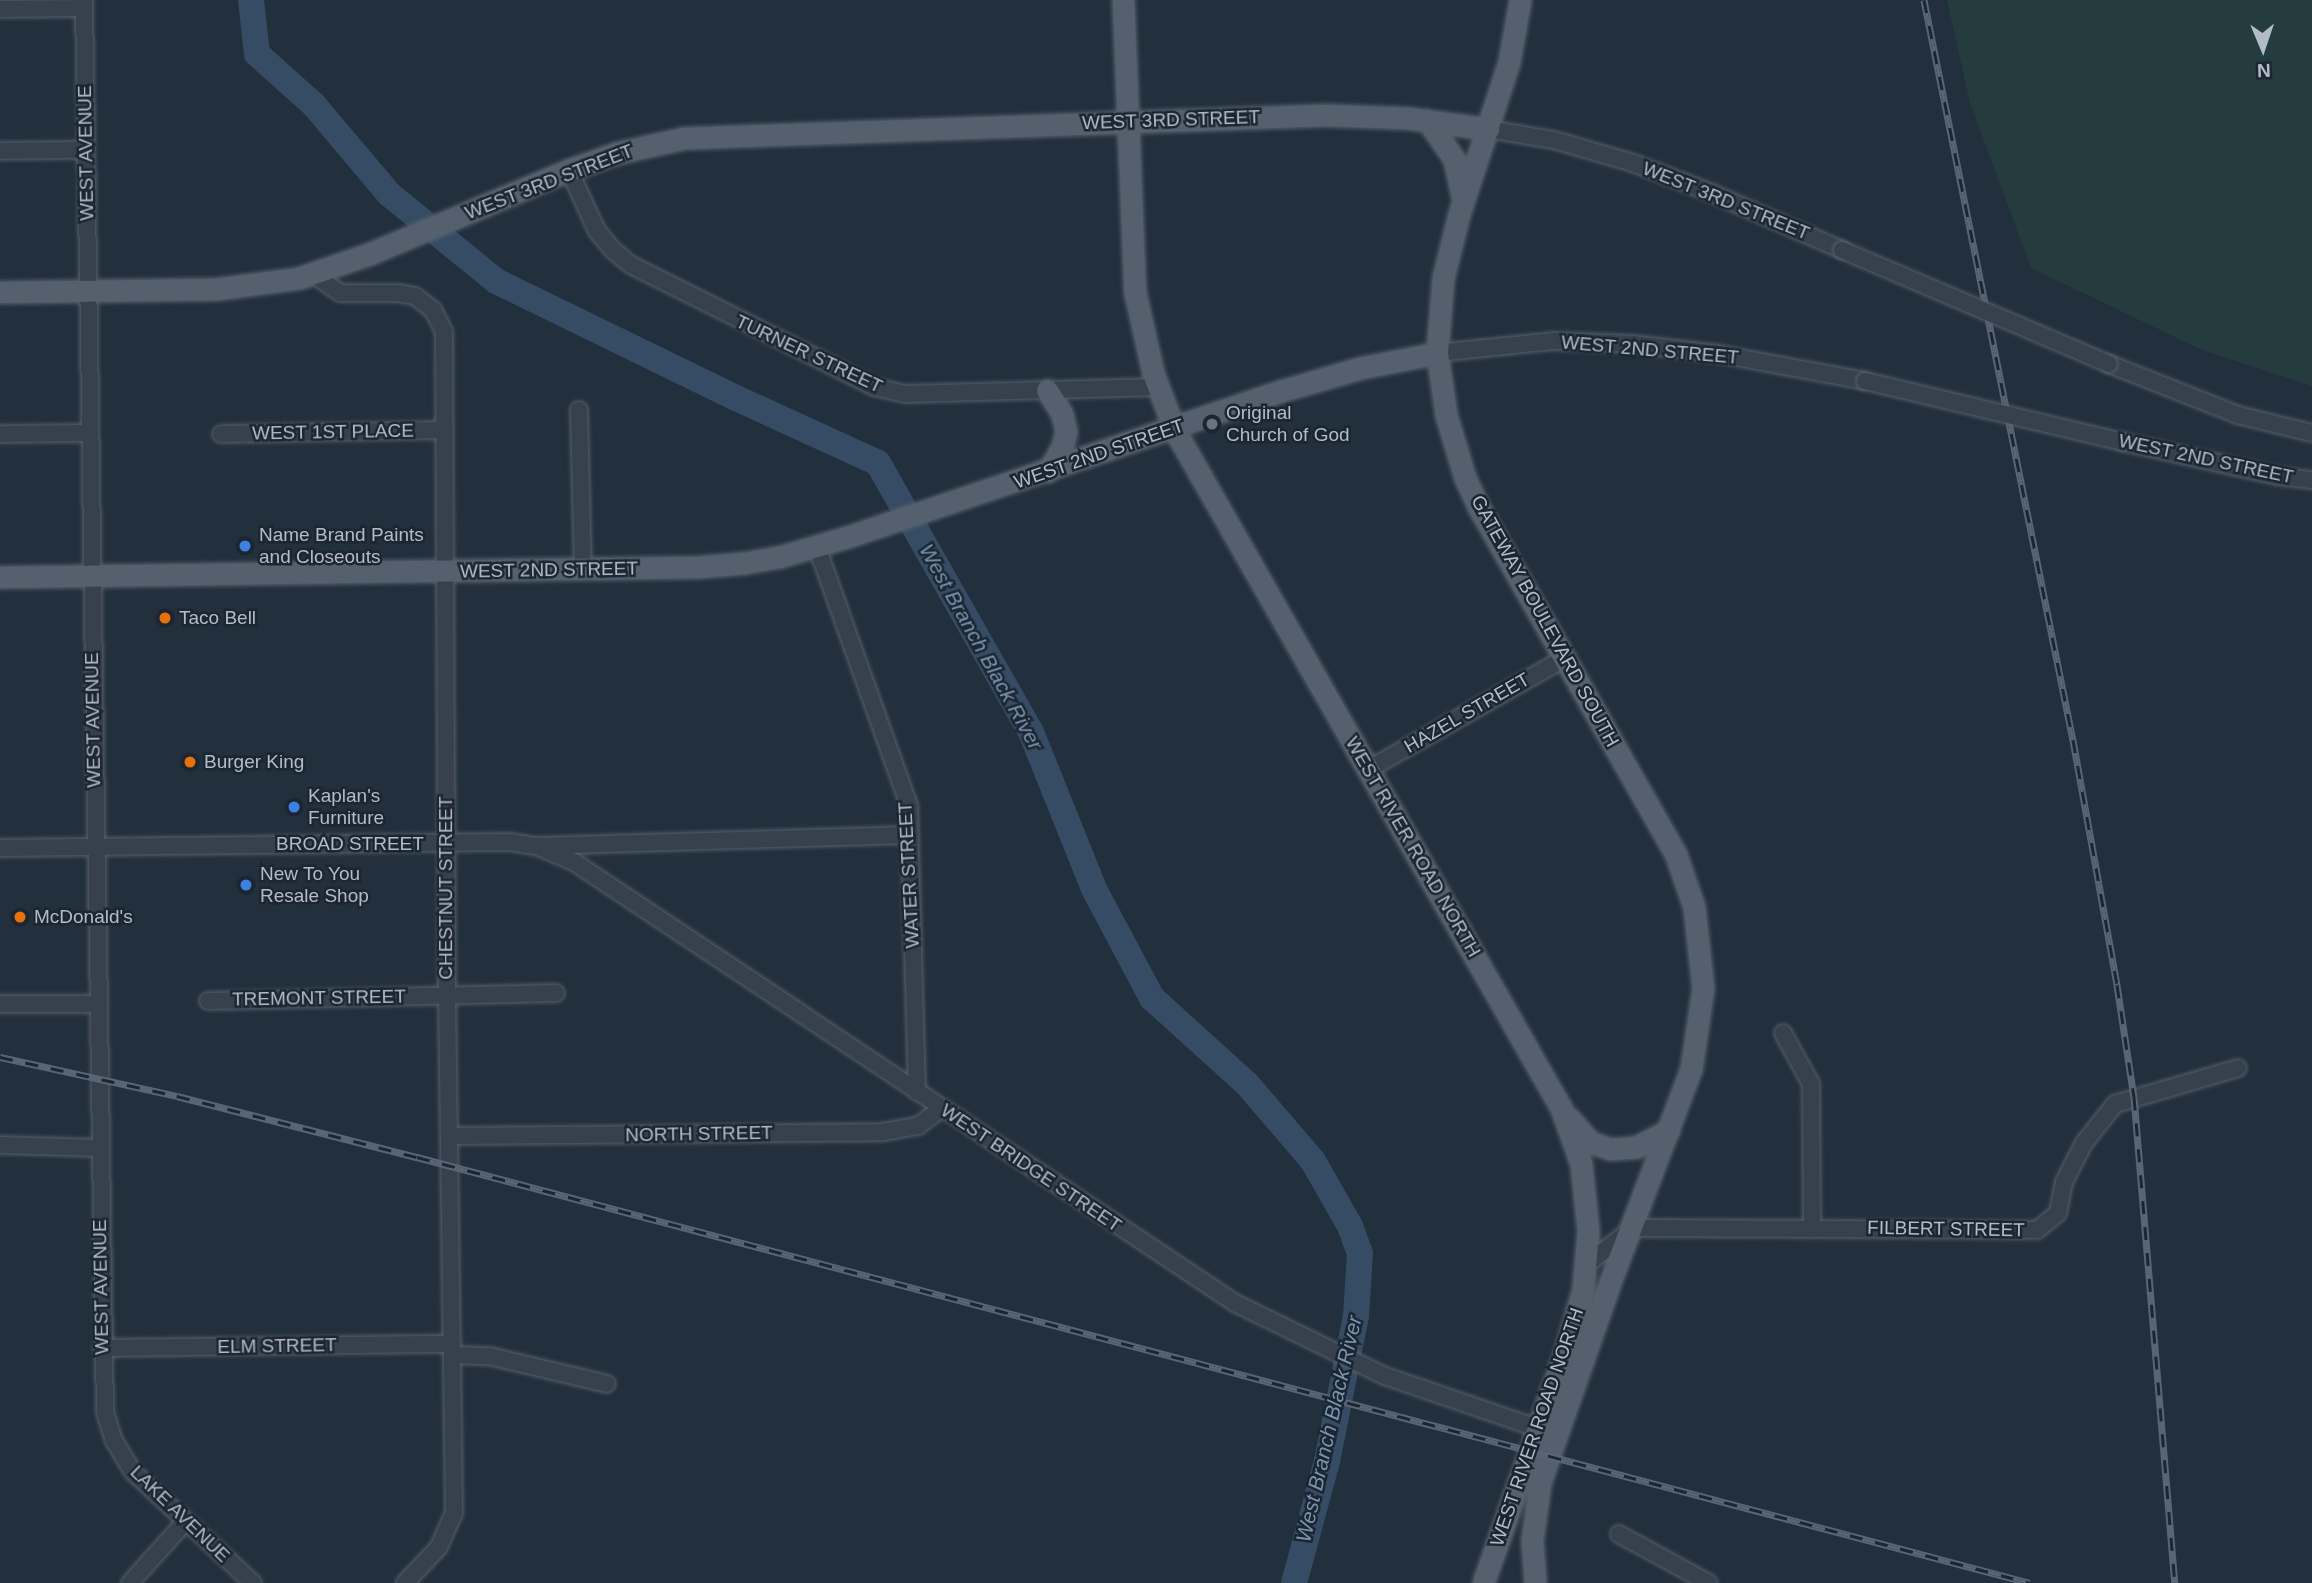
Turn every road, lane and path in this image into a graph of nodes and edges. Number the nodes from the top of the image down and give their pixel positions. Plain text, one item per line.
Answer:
1 (1123, 0) edge
2 (1520, 0) edge
3 (84, 4) edge
4 (0, 9) edge
5 (1427, 120) junction
6 (1127, 122) junction
7 (1489, 129) junction
8 (85, 150) junction
9 (0, 151) edge
10 (569, 170) junction
11 (1463, 202) junction
12 (313, 274) junction
13 (88, 291) junction
14 (0, 292) edge
15 (1437, 353) junction
16 (1158, 387) junction
17 (1047, 390) junction
18 (579, 410) dead end
19 (1174, 429) junction
20 (444, 430) junction
21 (89, 433) junction
22 (2312, 433) edge
23 (221, 434) dead end
24 (0, 435) edge
25 (1048, 471) junction
26 (2312, 480) edge
27 (817, 547) junction
28 (583, 569) junction
29 (445, 572) junction
30 (91, 575) junction
31 (0, 577) edge
32 (1565, 658) junction
33 (1369, 769) junction
34 (910, 835) junction
35 (446, 843) junction
36 (536, 846) junction
37 (95, 847) junction
38 (0, 848) edge
39 (556, 993) dead end
40 (447, 996) junction
41 (208, 1001) dead end
42 (0, 1004) edge
43 (97, 1004) junction
44 (1783, 1033) dead end
45 (2238, 1068) dead end
46 (917, 1092) junction
47 (942, 1108) junction
48 (1562, 1108) junction
49 (1669, 1130) junction
50 (449, 1136) junction
51 (0, 1145) edge
52 (99, 1148) junction
53 (1812, 1227) junction
54 (1633, 1228) junction
55 (1587, 1264) junction
56 (102, 1348) junction
57 (452, 1350) junction
58 (607, 1384) dead end
59 (1547, 1431) junction
60 (113, 1439) joint
61 (185, 1522) junction
62 (1619, 1534) dead end
63 (130, 1583) edge
64 (253, 1583) edge
65 (405, 1583) edge
66 (1482, 1583) edge
67 (1535, 1583) edge
68 (1709, 1583) edge

1 - 6 main road, WEST RIVER ROAD NORTH
2 - 7 main road, GATEWAY BOULEVARD SOUTH
3 - 4 street
3 - 8 street, WEST AVENUE
5 - 6 main road, WEST 3RD STREET
5 - 7 main road, WEST 3RD STREET
5 - 11 main road
6 - 10 main road, WEST 3RD STREET
6 - 16 main road, WEST RIVER ROAD NORTH
7 - 11 main road, GATEWAY BOULEVARD SOUTH
7 - 22 street, WEST 3RD STREET, bridge
8 - 9 street
8 - 13 street, WEST AVENUE
10 - 12 main road, WEST 3RD STREET
10 - 17 street, TURNER STREET
11 - 15 main road, GATEWAY BOULEVARD SOUTH
12 - 13 main road, WEST 3RD STREET
12 - 20 street, CHESTNUT STREET
13 - 14 main road, WEST 3RD STREET
13 - 21 street, WEST AVENUE
15 - 19 main road, WEST 2ND STREET
15 - 26 street, WEST 2ND STREET, bridge
15 - 32 main road, GATEWAY BOULEVARD SOUTH
16 - 17 street, TURNER STREET
16 - 19 main road, WEST RIVER ROAD NORTH
17 - 25 main road
18 - 28 street
19 - 25 main road, WEST 2ND STREET
19 - 33 main road, WEST RIVER ROAD NORTH
20 - 23 street, WEST 1ST PLACE
20 - 29 street, CHESTNUT STREET
21 - 24 street
21 - 30 street, WEST AVENUE
25 - 27 main road, WEST 2ND STREET
27 - 28 main road, WEST 2ND STREET
27 - 34 street, WATER STREET
28 - 29 main road, WEST 2ND STREET
29 - 30 main road, WEST 2ND STREET
29 - 35 street, CHESTNUT STREET
30 - 31 main road, WEST 2ND STREET
30 - 37 street, WEST AVENUE
32 - 33 street, HAZEL STREET
32 - 49 main road, GATEWAY BOULEVARD SOUTH
33 - 48 main road, WEST RIVER ROAD NORTH
34 - 36 street, BROAD STREET
34 - 46 street, WATER STREET
35 - 36 street, BROAD STREET
35 - 37 street, BROAD STREET
35 - 40 street, CHESTNUT STREET
36 - 46 street, WEST BRIDGE STREET
37 - 38 street, BROAD STREET
37 - 43 street, WEST AVENUE
39 - 40 street, TREMONT STREET
40 - 41 street, TREMONT STREET
40 - 50 street, CHESTNUT STREET
42 - 43 street
43 - 52 street, WEST AVENUE
44 - 53 street
45 - 53 street, FILBERT STREET
46 - 47 street, WEST BRIDGE STREET
47 - 50 street, NORTH STREET
47 - 59 street, WEST BRIDGE STREET
48 - 49 main road
48 - 55 main road, WEST RIVER ROAD NORTH
49 - 54 main road, GATEWAY BOULEVARD SOUTH
50 - 57 street, CHESTNUT STREET
51 - 52 street
52 - 56 street, WEST AVENUE
53 - 54 street, FILBERT STREET
54 - 55 street
54 - 59 main road, GATEWAY BOULEVARD SOUTH
55 - 59 main road, WEST RIVER ROAD NORTH
56 - 57 street, ELM STREET
56 - 60 street, WEST AVENUE
57 - 58 street, ELM STREET
57 - 65 street, CHESTNUT STREET
59 - 66 main road, WEST RIVER ROAD NORTH
59 - 67 main road
60 - 61 street, LAKE AVENUE
61 - 63 street
61 - 64 street, LAKE AVENUE
62 - 68 street

